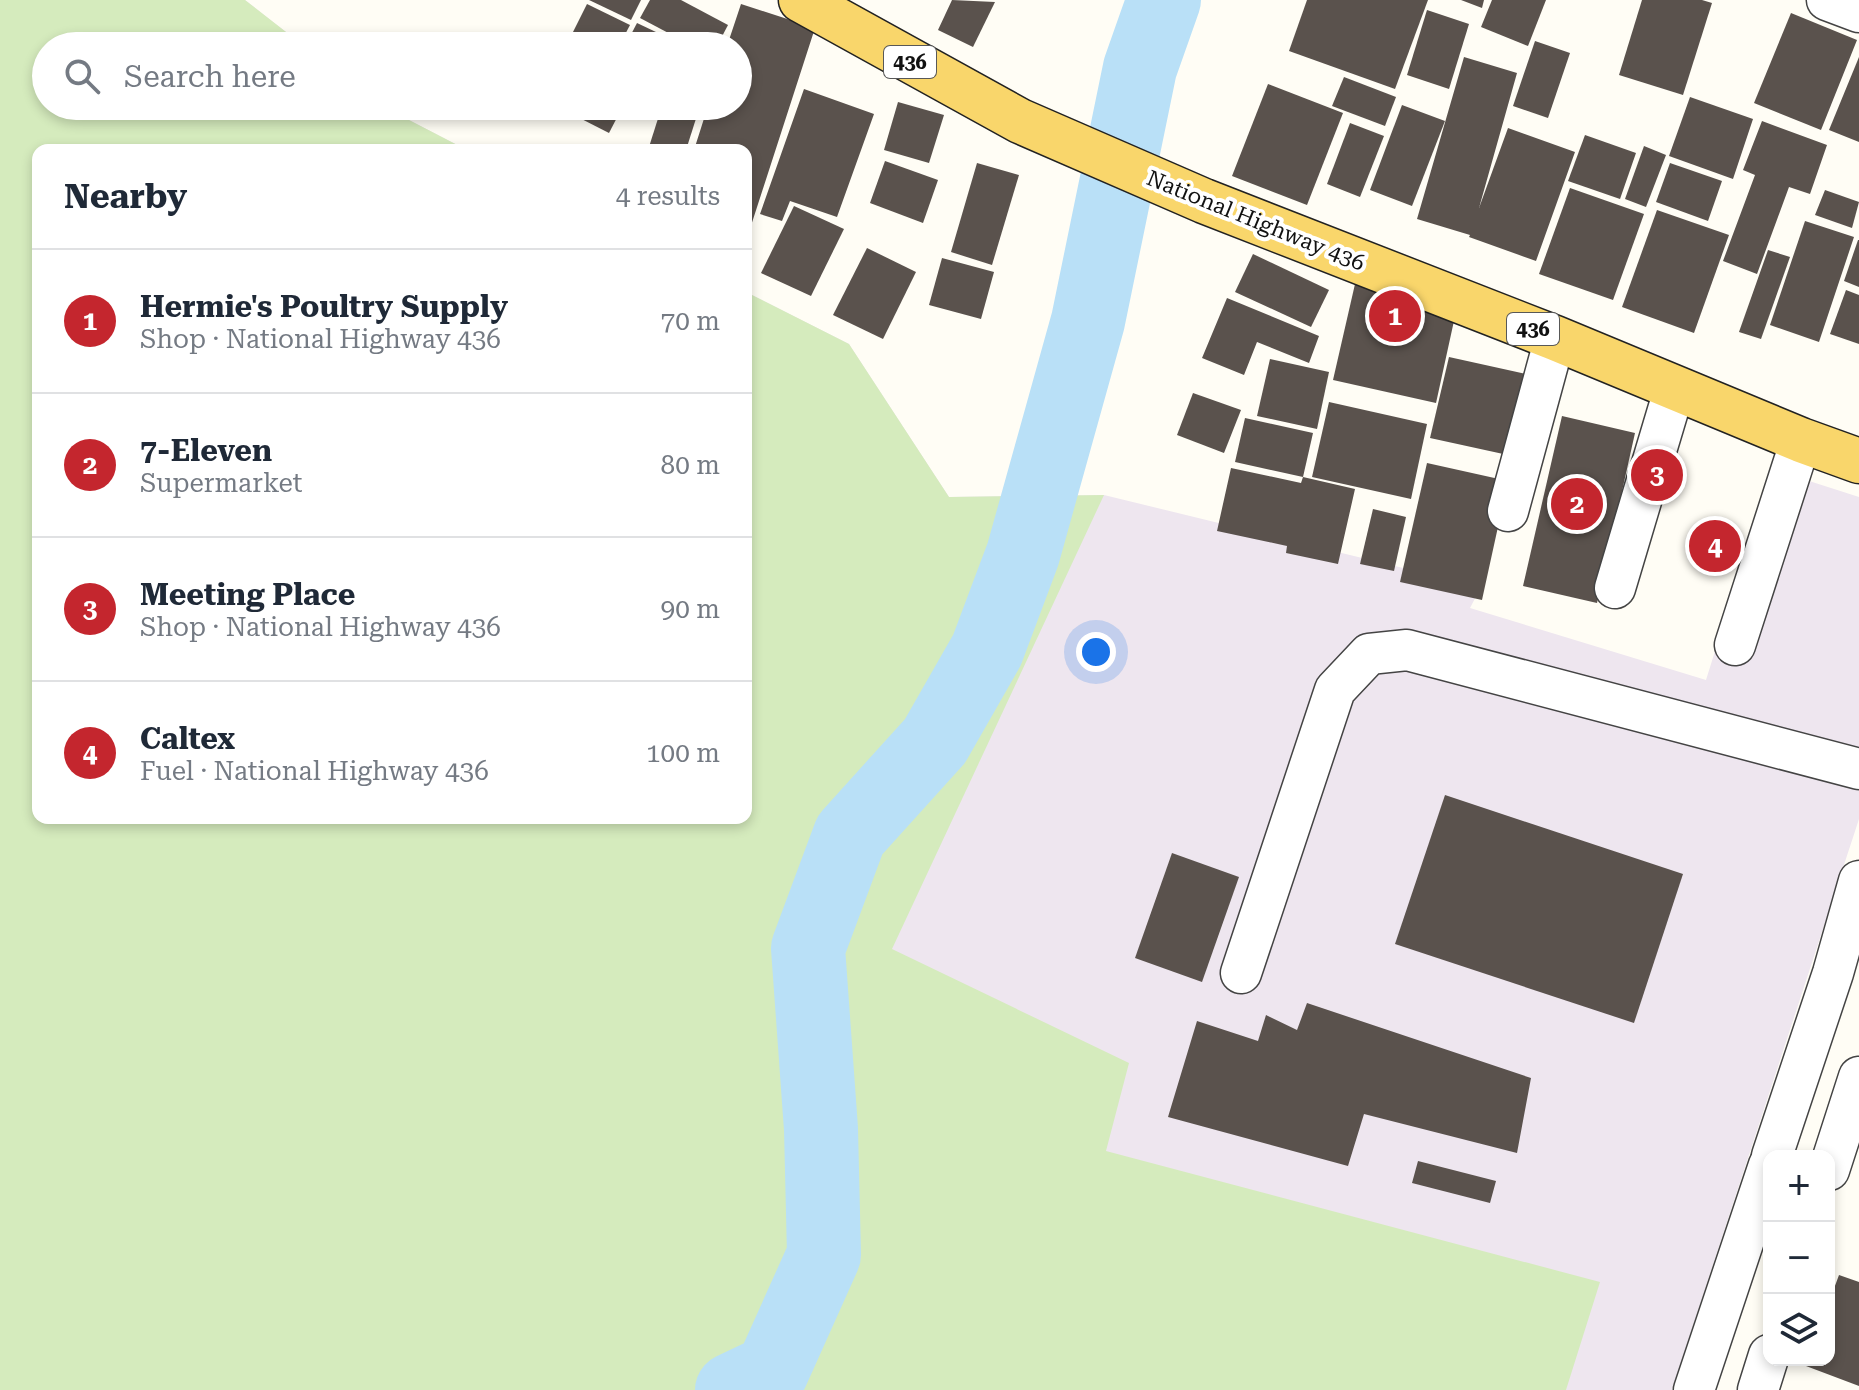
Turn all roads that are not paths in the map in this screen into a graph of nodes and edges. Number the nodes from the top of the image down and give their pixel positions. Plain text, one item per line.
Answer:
1 (1827, 0) edge
2 (821, 6) edge
3 (1859, 12) edge
4 (1555, 338) junction
5 (1675, 387) junction
6 (1801, 440) junction
7 (1859, 461) edge
8 (1508, 511) dead end
9 (1615, 588) dead end
10 (1735, 645) dead end
11 (1859, 769) edge
12 (1859, 881) edge
13 (1241, 973) dead end
14 (1859, 1077) edge
15 (1774, 1150) edge
16 (1835, 1151) edge
17 (1763, 1183) edge
18 (1766, 1366) edge
19 (1694, 1390) edge
20 (1758, 1390) edge

1 - 3 street
2 - 4 main road, National Highway 436 / 436
4 - 5 main road, National Highway 436 / 436
4 - 8 street
5 - 6 main road, National Highway 436 / 436
5 - 9 street
6 - 7 main road, National Highway 436 / 436
6 - 10 street
11 - 13 street
12 - 15 street
14 - 16 street
17 - 19 street
18 - 20 street

